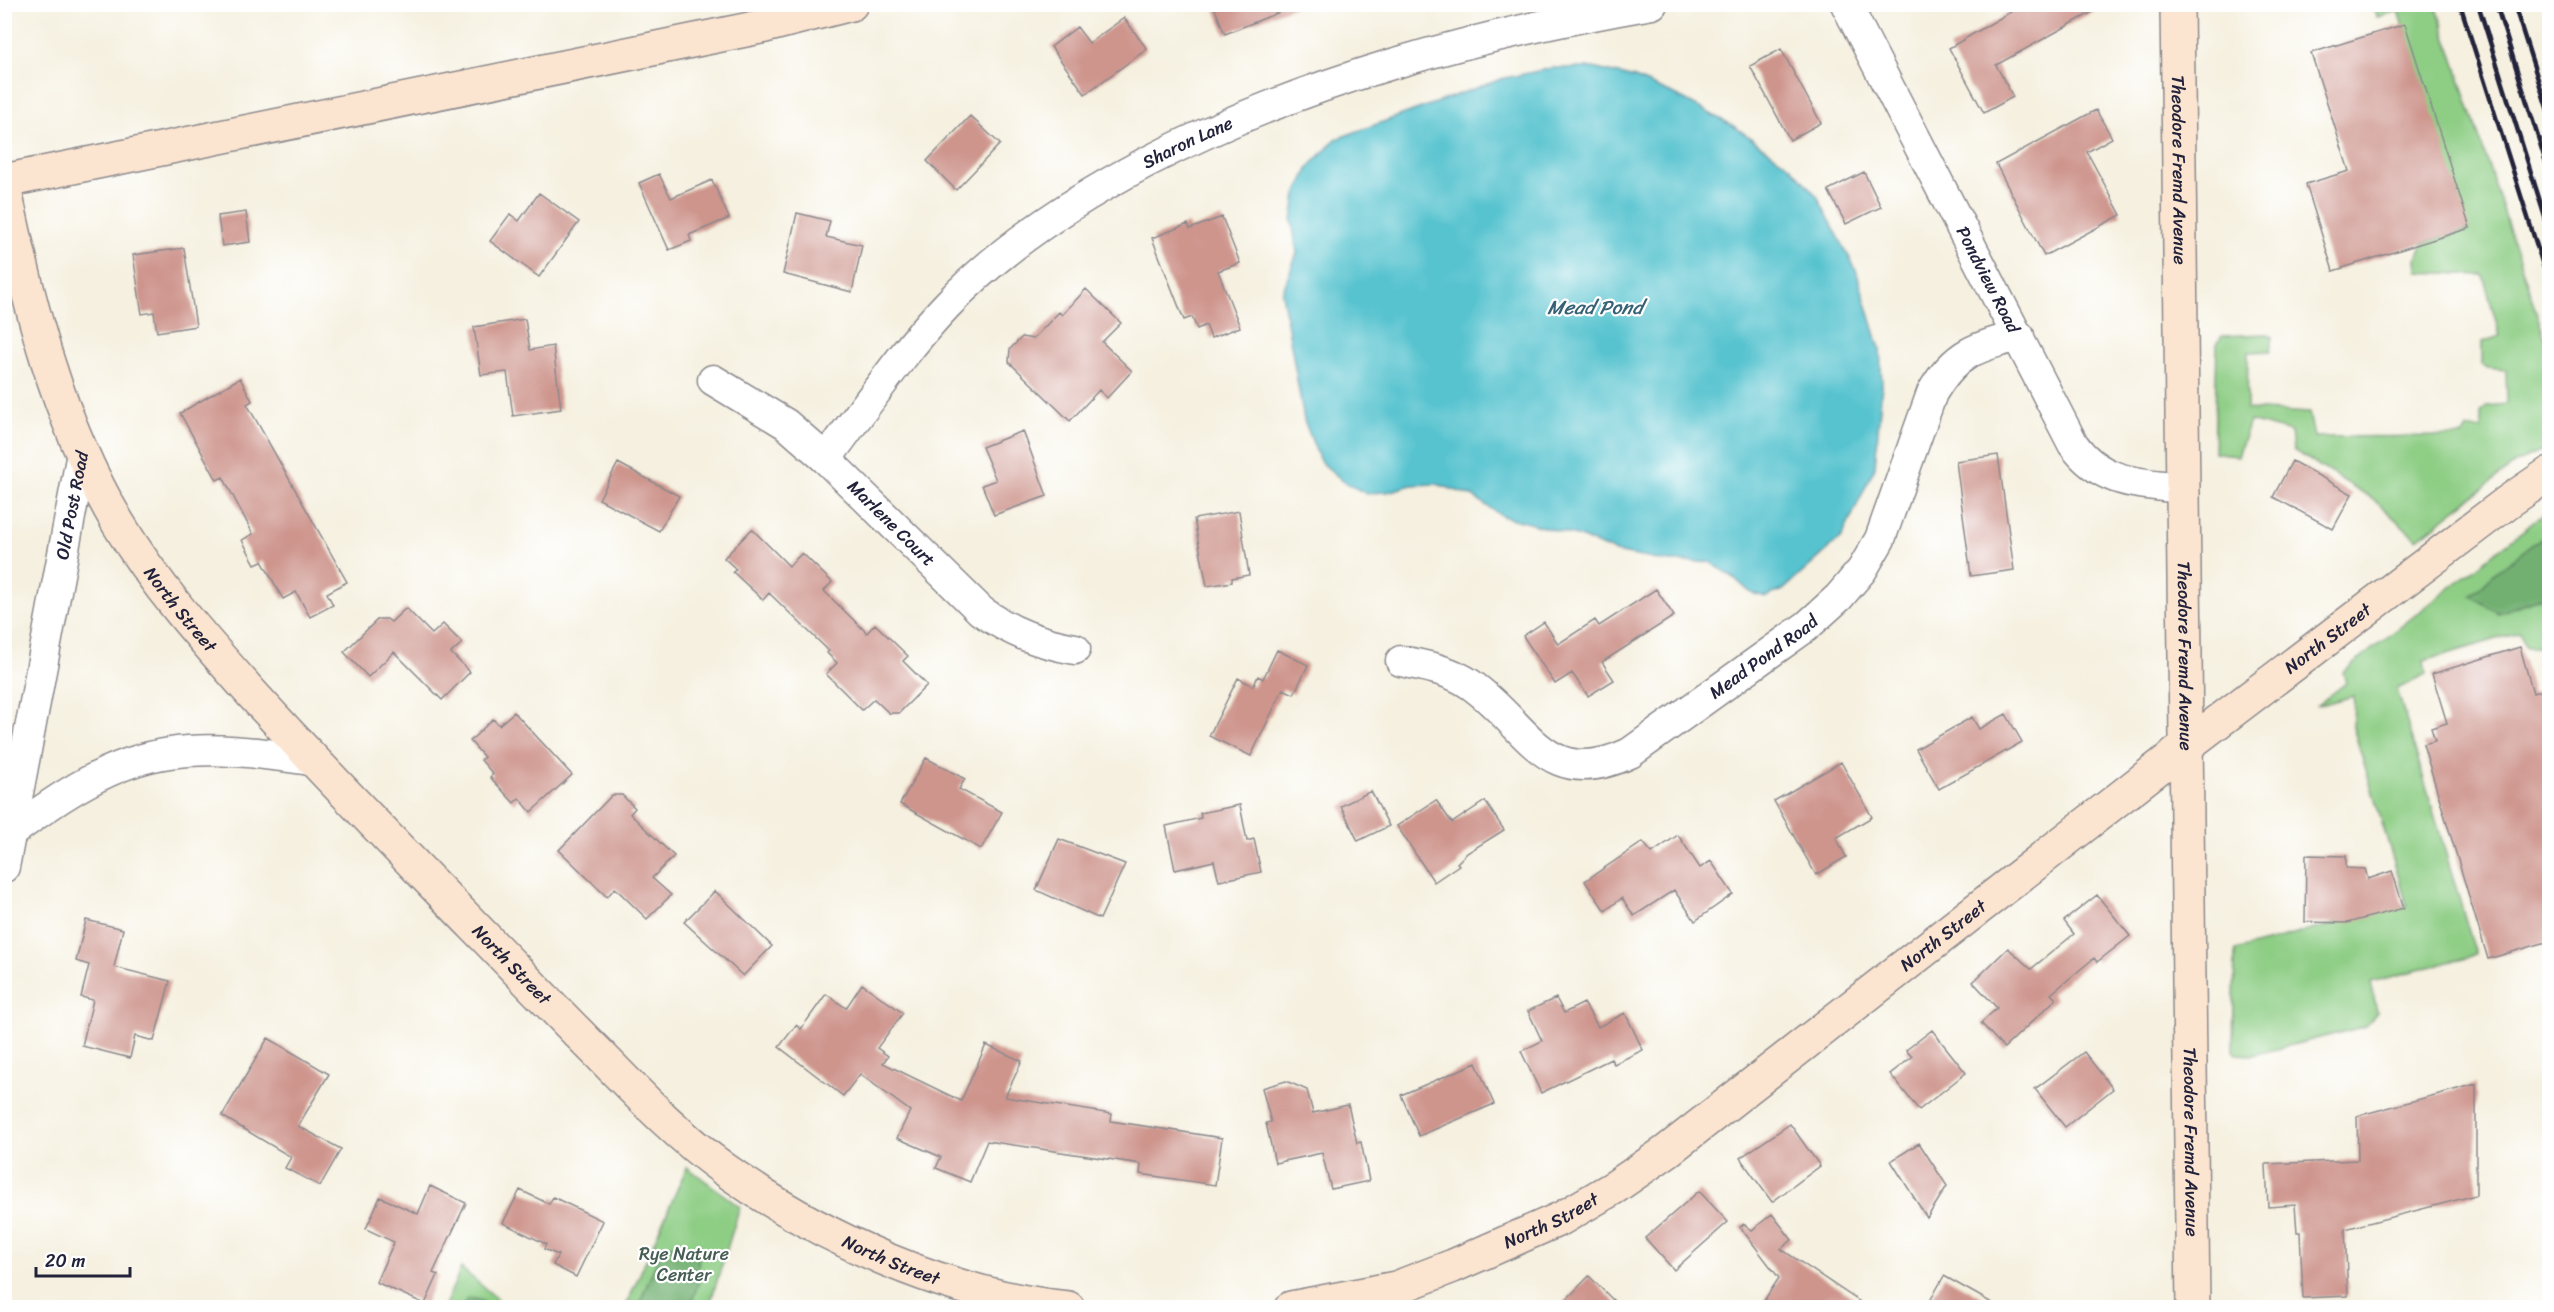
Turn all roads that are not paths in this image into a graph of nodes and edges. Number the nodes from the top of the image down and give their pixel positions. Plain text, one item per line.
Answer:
1 (799, 4) edge
2 (851, 4) edge
3 (1652, 4) edge
4 (1846, 4) edge
5 (2177, 4) edge
6 (765, 26) junction
7 (4, 181) edge
8 (4, 186) edge
9 (2019, 336) junction
10 (713, 380) dead end
11 (82, 453) junction
12 (826, 459) junction
13 (2550, 473) edge
14 (2183, 488) junction
15 (1075, 649) dead end
16 (1401, 661) dead end
17 (2185, 747) junction
18 (312, 759) junction
19 (11, 833) junction
20 (4, 867) edge
21 (1341, 1304) edge
22 (1068, 1308) edge
23 (1291, 1308) edge
24 (2193, 1308) edge

1 - 6 street
2 - 6 street
3 - 12 street, Sharon Lane
4 - 9 street, Pondview Road
5 - 14 street, Theodore Fremd Avenue
6 - 7 street
8 - 11 street, Old Post Road
9 - 14 street, Pondview Road
9 - 16 street, Mead Pond Road
10 - 12 street, Marlene Court
11 - 18 street, North Street
11 - 19 street, Old Post Road
12 - 15 street, Marlene Court
13 - 17 street, North Street
14 - 17 street, Theodore Fremd Avenue
17 - 21 street, North Street
17 - 24 street, Theodore Fremd Avenue
18 - 19 street
18 - 22 street, North Street
19 - 20 street, Old Post Road
21 - 23 street, North Street

